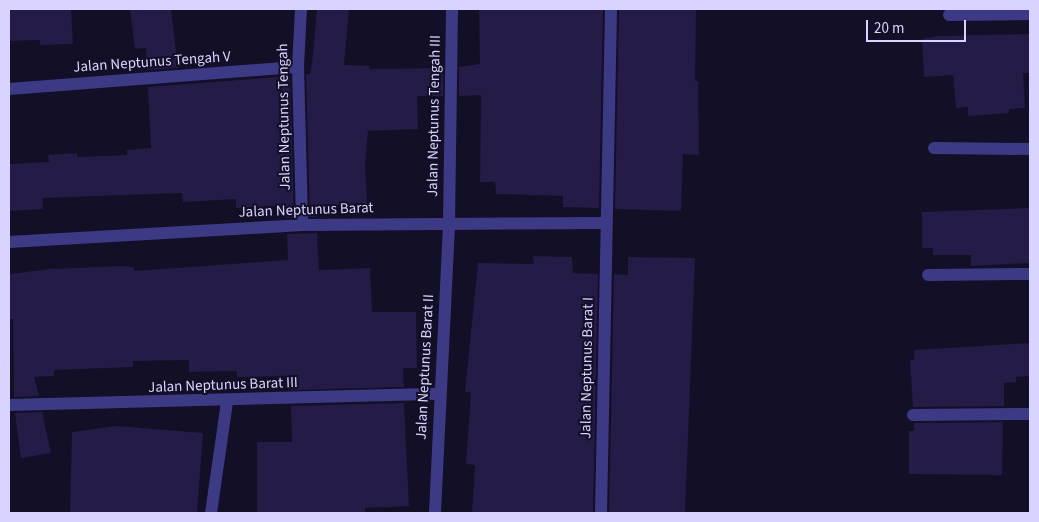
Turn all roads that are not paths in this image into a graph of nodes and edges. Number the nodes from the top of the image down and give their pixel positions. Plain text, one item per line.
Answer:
1 (301, 9) edge
2 (452, 9) edge
3 (611, 9) edge
4 (1030, 14) edge
5 (949, 15) dead end
6 (298, 67) junction
7 (9, 89) edge
8 (934, 148) dead end
9 (1030, 150) edge
10 (606, 223) junction
11 (449, 224) junction
12 (302, 225) junction
13 (9, 242) edge
14 (1030, 274) edge
15 (928, 275) dead end
16 (439, 394) junction
17 (227, 402) junction
18 (9, 405) edge
19 (1030, 414) edge
20 (913, 415) dead end
21 (435, 512) edge
22 (211, 513) edge
23 (601, 513) edge

1 - 6 street, Jalan Neptunus Tengah
2 - 11 street, Jalan Neptunus Tengah III
3 - 10 street, Jalan Neptunus Barat I
4 - 5 street
6 - 7 street, Jalan Neptunus Tengah V
6 - 12 street, Jalan Neptunus Tengah
8 - 9 street
10 - 11 street, Jalan Neptunus Barat
10 - 23 street, Jalan Neptunus Barat I
11 - 12 street, Jalan Neptunus Barat
11 - 16 street, Jalan Neptunus Barat II
12 - 13 street, Jalan Neptunus Barat
14 - 15 street
16 - 17 street, Jalan Neptunus Barat III
16 - 21 street, Jalan Neptunus Barat II
17 - 18 street, Jalan Neptunus Barat III
17 - 22 street
19 - 20 street

